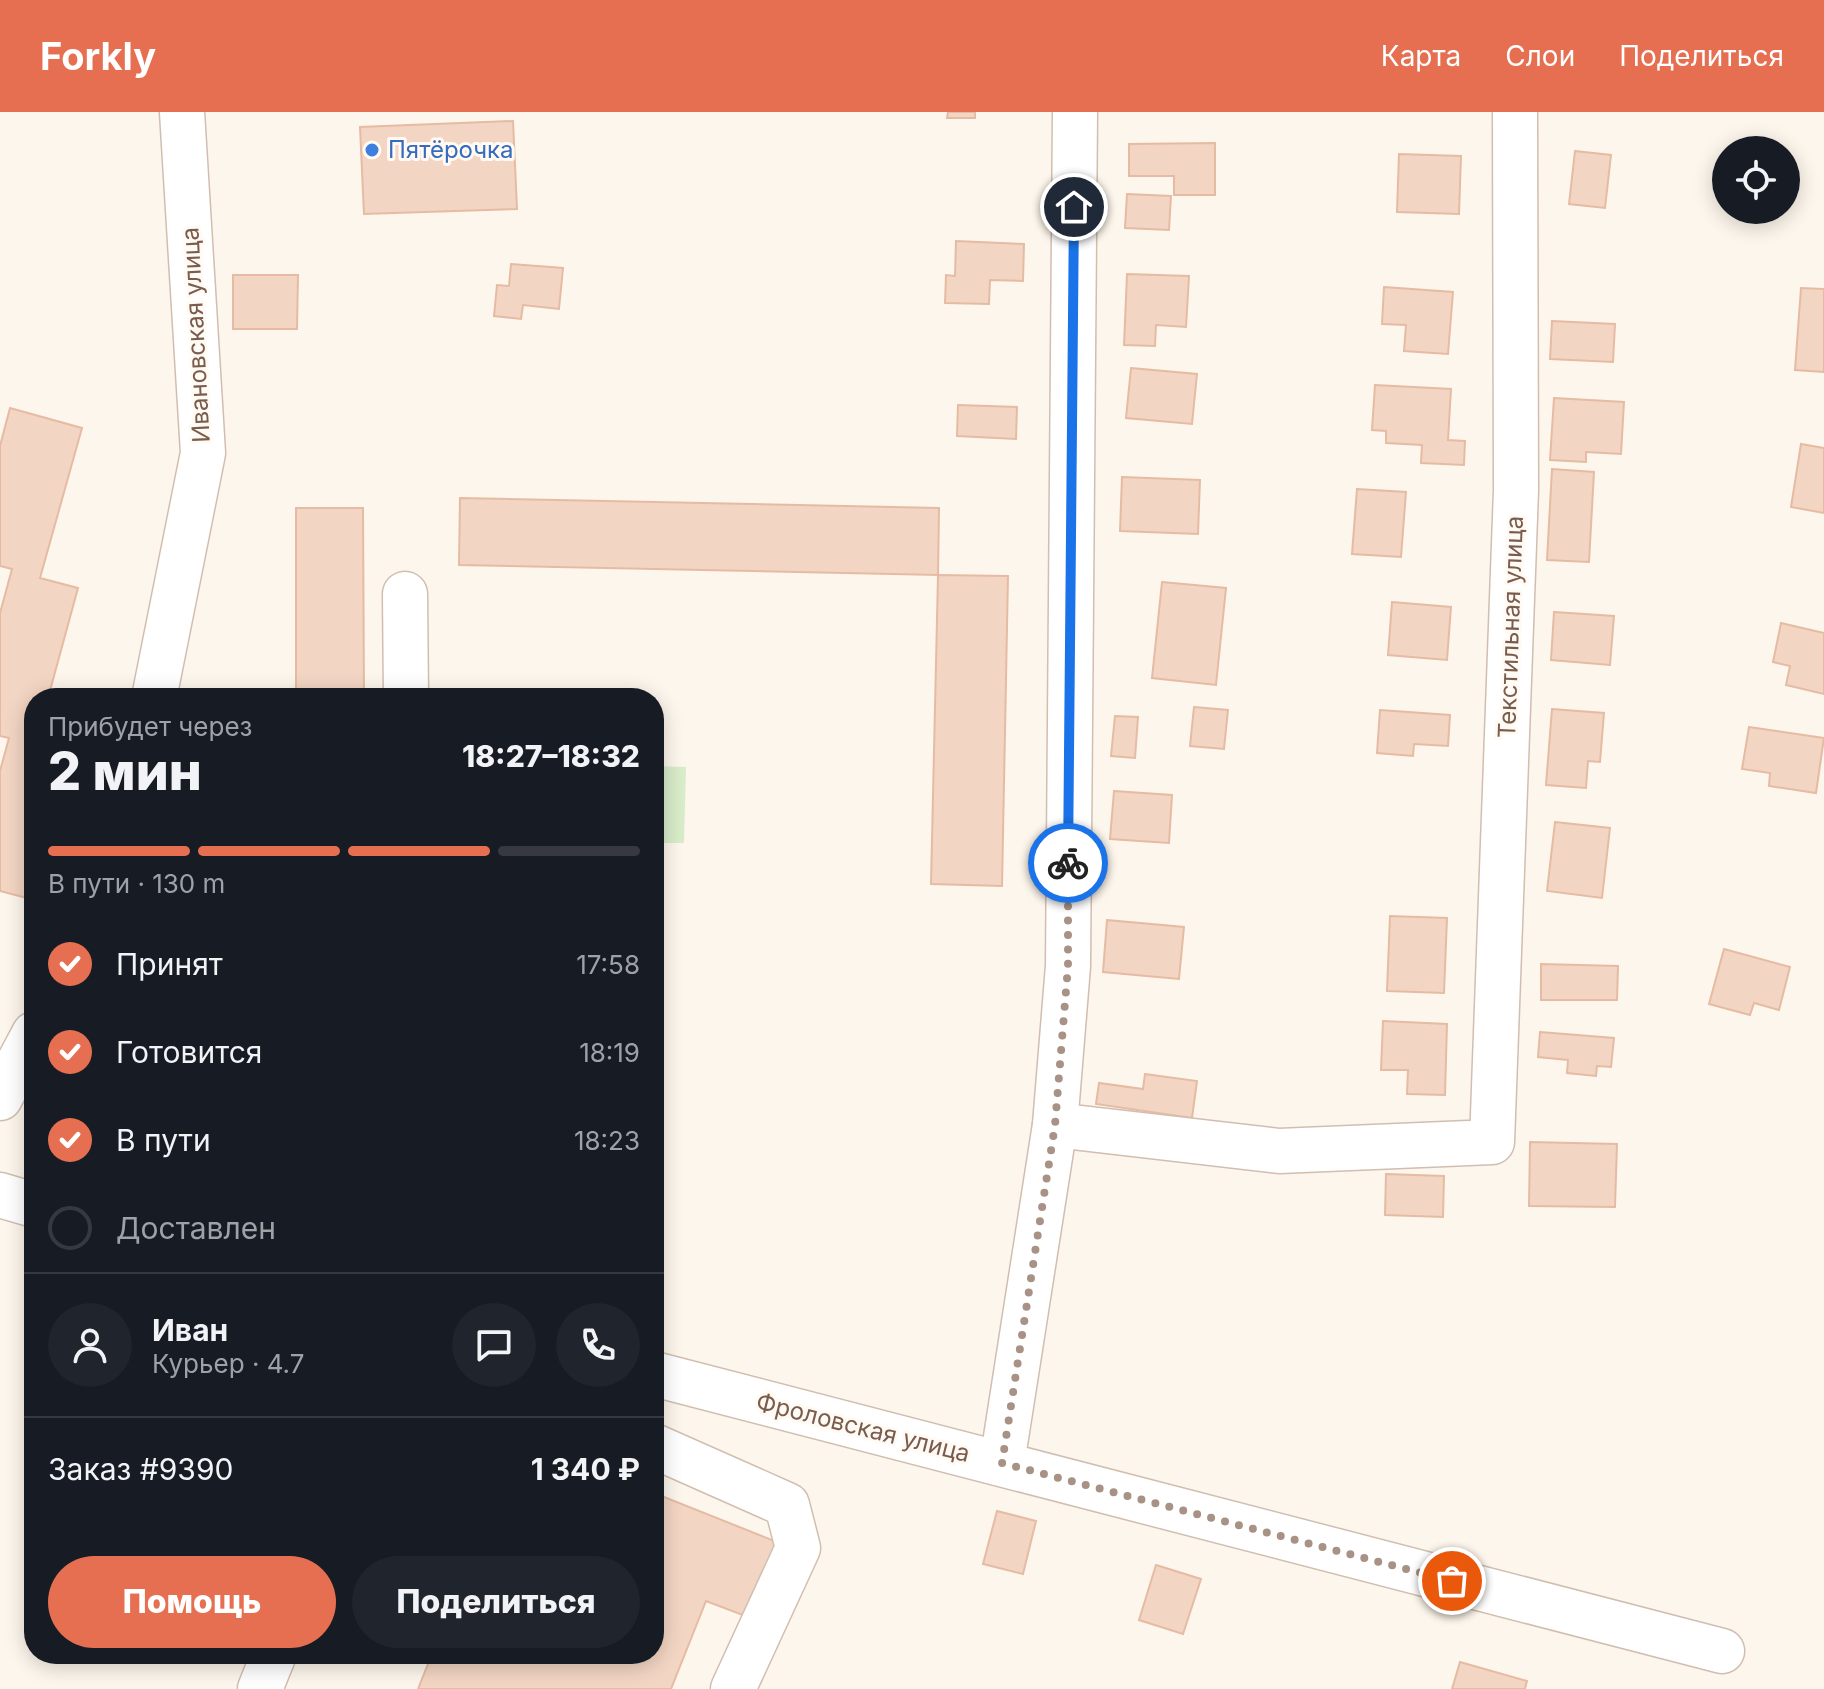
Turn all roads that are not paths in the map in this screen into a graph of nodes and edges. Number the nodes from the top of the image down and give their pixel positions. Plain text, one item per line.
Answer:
1 (182, 112) edge
2 (1075, 112) edge
3 (1515, 112) edge
4 (405, 594) dead end
5 (156, 688) edge
6 (406, 688) edge
7 (24, 1053) edge
8 (0, 1098) edge
9 (1055, 1125) junction
10 (0, 1195) edge
11 (24, 1202) edge
12 (664, 1377) edge
13 (664, 1450) edge
14 (1002, 1463) junction
15 (1722, 1651) dead end
16 (270, 1664) edge
17 (260, 1689) edge
18 (733, 1689) edge

1 - 5 street, Ивановская улица
2 - 9 street
3 - 9 street, Текстильная улица
4 - 6 street
7 - 8 street
9 - 14 street
10 - 11 street
12 - 14 street, Фроловская улица
13 - 18 street
14 - 15 street, Фроловская улица
16 - 17 street

